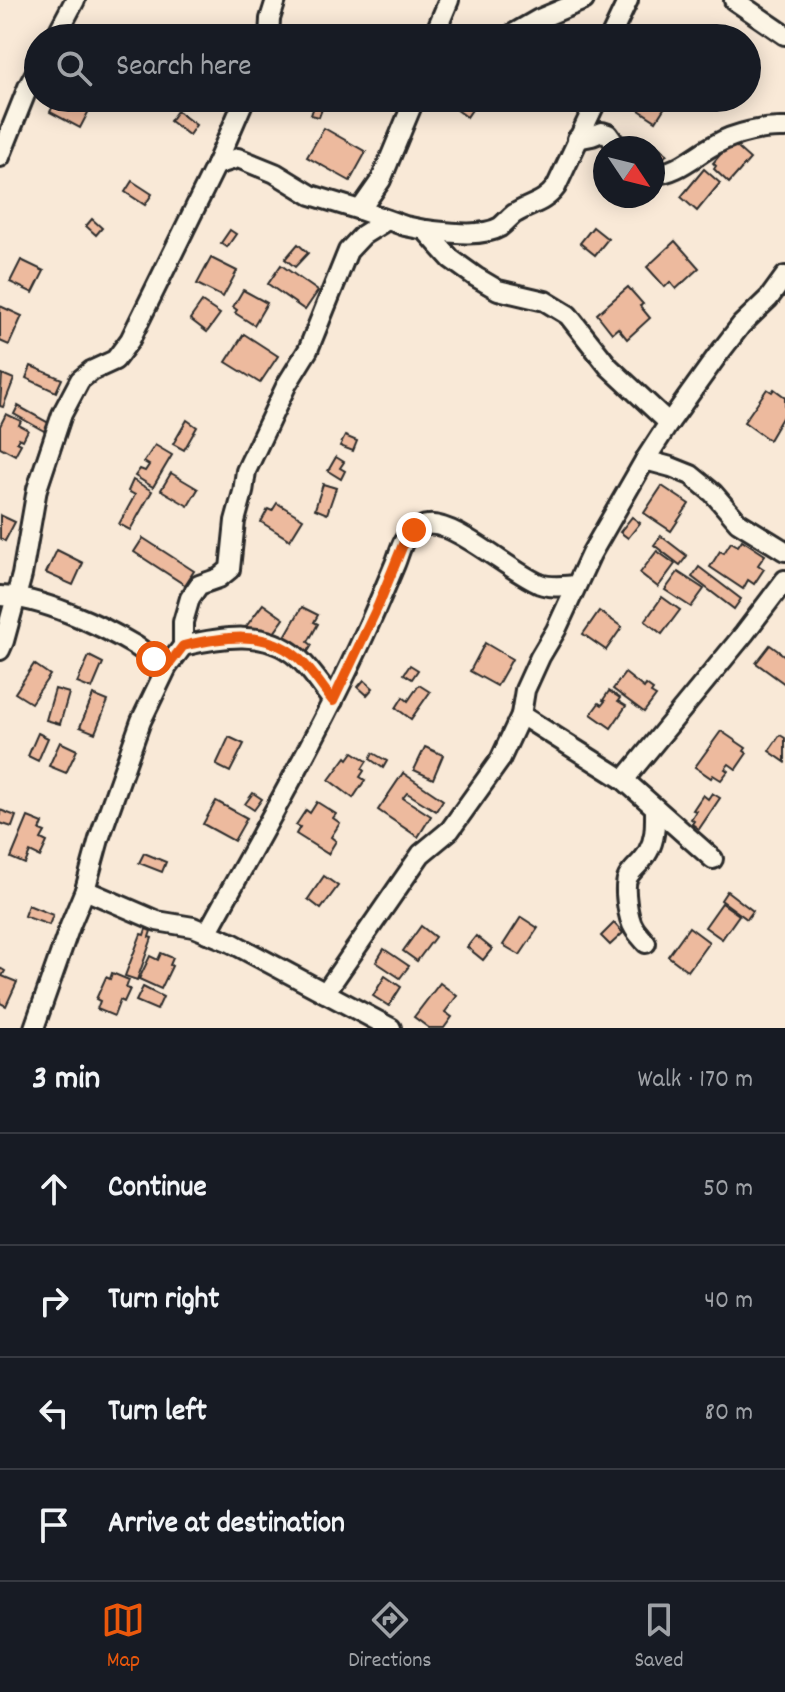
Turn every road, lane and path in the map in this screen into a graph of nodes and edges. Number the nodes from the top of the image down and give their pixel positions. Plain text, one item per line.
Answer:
1 (75, 0) edge
2 (276, 0) edge
3 (449, 0) edge
4 (584, 0) edge
5 (628, 0) edge
6 (734, 0) edge
7 (62, 24) edge
8 (270, 24) edge
9 (439, 24) edge
10 (530, 24) edge
11 (617, 24) edge
12 (785, 35) edge
13 (24, 97) edge
14 (239, 112) edge
15 (409, 112) edge
16 (591, 112) edge
17 (785, 128) edge
18 (609, 136) edge
19 (577, 139) junction
20 (0, 157) edge
21 (216, 165) junction
22 (665, 173) edge
23 (360, 210) junction
24 (387, 220) junction
25 (425, 230) junction
26 (785, 276) edge
27 (769, 298) junction
28 (785, 309) edge
29 (669, 423) junction
30 (645, 460) junction
31 (785, 551) edge
32 (785, 580) edge
33 (576, 585) junction
34 (8, 596) edge
35 (183, 646) junction
36 (0, 650) edge
37 (167, 667) junction
38 (333, 701) junction
39 (521, 715) junction
40 (624, 780) junction
41 (655, 808) junction
42 (713, 859) dead end
43 (85, 890) junction
44 (207, 933) junction
45 (646, 943) dead end
46 (325, 993) junction
47 (34, 1028) edge
48 (391, 1028) edge

1 - 7 street
2 - 8 street
3 - 9 street
4 - 10 street
5 - 11 street
6 - 12 street
13 - 20 street
14 - 21 street
15 - 23 street
16 - 19 street
17 - 22 street
18 - 19 street
19 - 25 street
21 - 23 street
21 - 34 street
23 - 24 street
24 - 25 street
24 - 35 street
25 - 29 street
26 - 27 street
27 - 28 street
27 - 29 street
29 - 30 street
30 - 31 street
30 - 33 street
32 - 40 street
33 - 38 street
33 - 39 street
34 - 36 street
34 - 37 street
35 - 37 street
35 - 38 street
37 - 43 street
38 - 44 street
39 - 40 street
39 - 46 street
40 - 41 street
41 - 42 street
41 - 45 street
43 - 44 street
43 - 47 street
44 - 46 street
46 - 48 street

